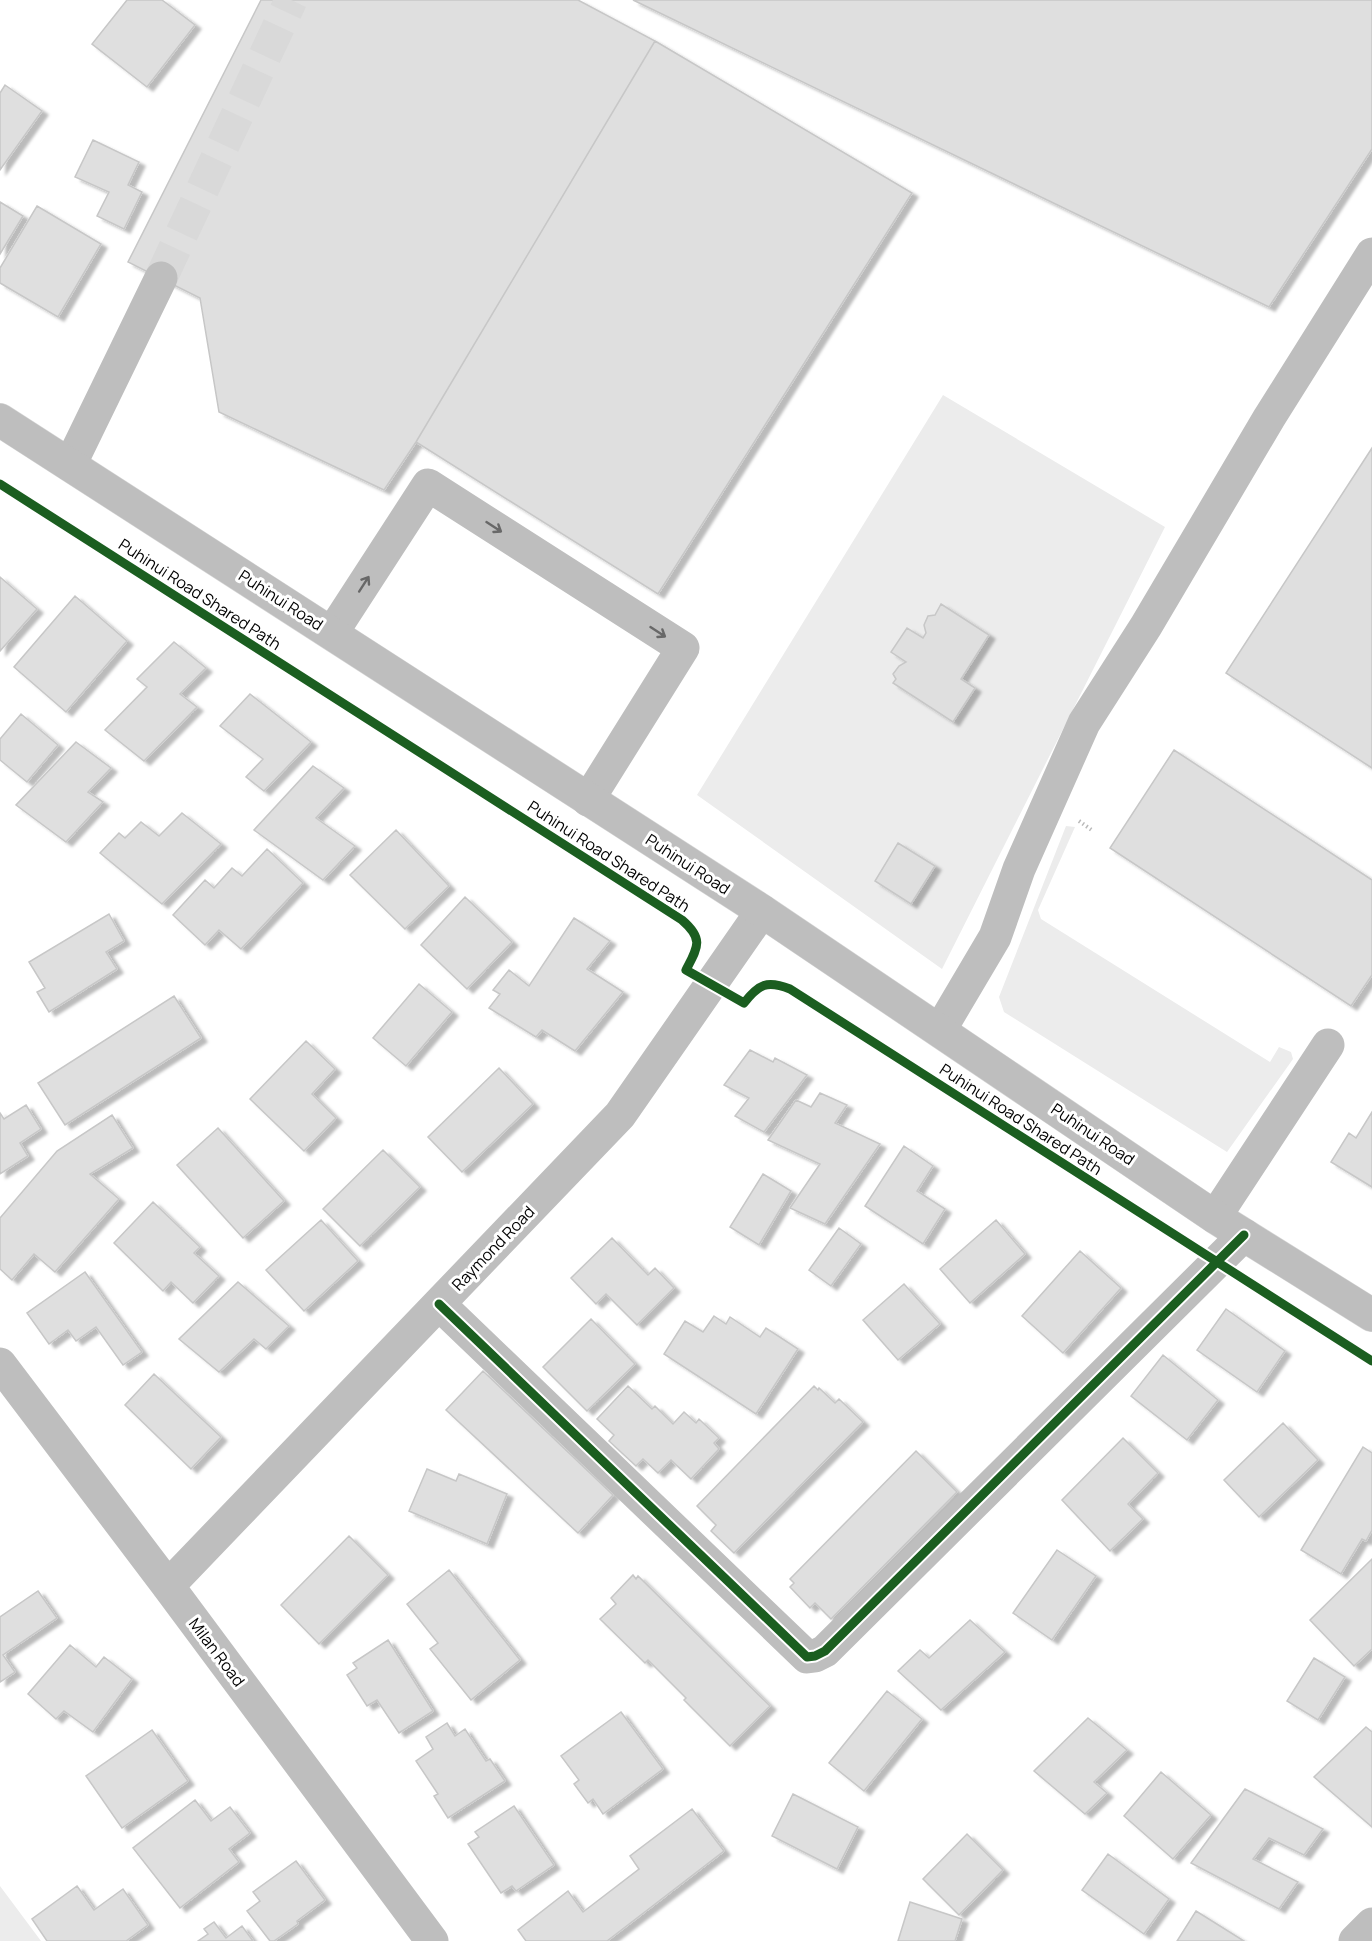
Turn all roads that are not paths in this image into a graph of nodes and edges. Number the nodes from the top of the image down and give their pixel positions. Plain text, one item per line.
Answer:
1 (1372, 254) edge
2 (161, 278) tunnel mouth
3 (0, 420) edge
4 (70, 465) junction
5 (332, 633) junction
6 (588, 800) junction
7 (762, 911) junction
8 (940, 1030) junction
9 (1328, 1045) dead end
10 (1215, 1217) junction
11 (1244, 1235) junction
12 (438, 1304) junction
13 (1372, 1315) edge
14 (0, 1364) edge
15 (168, 1586) junction
16 (1372, 1924) edge
17 (432, 1941) edge
18 (1355, 1941) edge

1 - 8 street
2 - 4 street
3 - 4 street, Puhinui Road
4 - 5 street, Puhinui Road
5 - 6 street, Puhinui Road
5 -> 6 street
6 - 7 street, Puhinui Road
7 - 8 street, Puhinui Road
7 - 12 street, Raymond Road
8 - 10 street, Puhinui Road
9 - 10 street
10 - 11 street, Puhinui Road
11 - 12 street
11 - 13 street, Puhinui Road
12 - 15 street, Raymond Road
14 - 15 street, Milan Road
15 - 17 street, Milan Road
16 - 18 street

